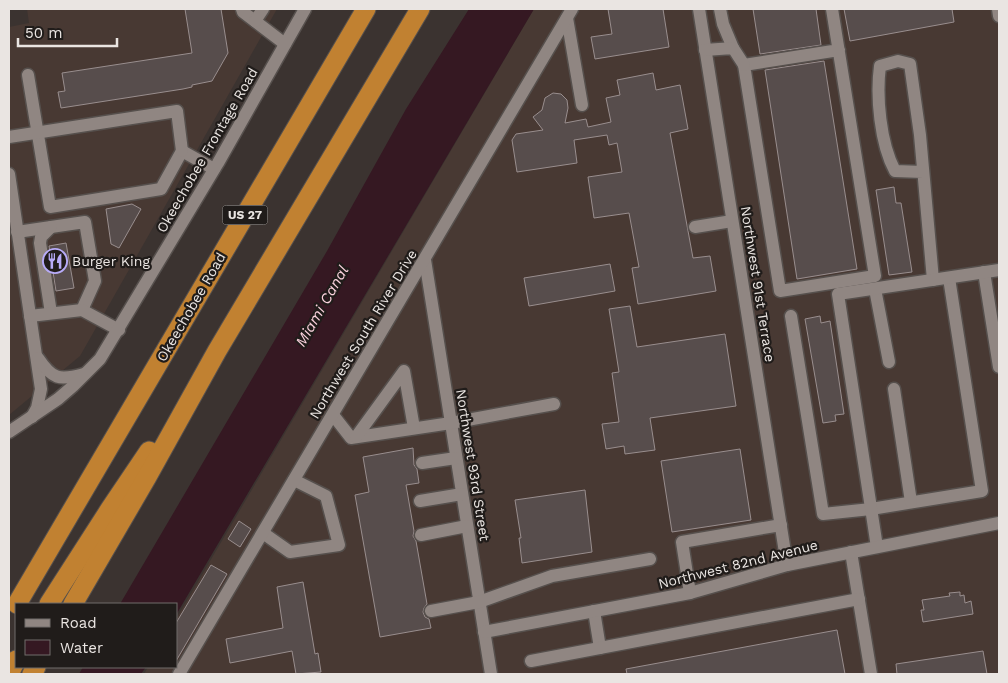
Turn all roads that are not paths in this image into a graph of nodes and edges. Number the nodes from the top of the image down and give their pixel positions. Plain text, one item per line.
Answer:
1 (242, 9) edge
2 (263, 9) edge
3 (305, 9) edge
4 (366, 9) edge
5 (420, 9) edge
6 (698, 9) edge
7 (720, 9) edge
8 (832, 9) edge
9 (998, 9) edge
10 (569, 13) edge
11 (999, 16) edge
12 (256, 21) junction
13 (285, 44) junction
14 (733, 48) junction
15 (705, 50) junction
16 (839, 50) junction
17 (744, 65) junction
18 (28, 75) dead end
19 (582, 105) dead end
20 (38, 133) junction
21 (9, 137) edge
22 (182, 151) junction
23 (214, 169) junction
24 (923, 172) junction
25 (9, 174) edge
26 (732, 221) junction
27 (51, 227) junction
28 (695, 227) dead end
29 (18, 232) junction
30 (425, 260) junction
31 (999, 270) edge
32 (984, 272) junction
33 (949, 278) junction
34 (933, 280) junction
35 (875, 289) junction
36 (82, 310) junction
37 (51, 313) junction
38 (30, 316) junction
39 (791, 316) dead end
40 (119, 330) junction
41 (218, 351) junction
42 (37, 355) junction
43 (889, 362) dead end
44 (999, 368) edge
45 (86, 374) junction
46 (894, 389) dead end
47 (554, 404) dead end
48 (333, 415) junction
49 (32, 417) junction
50 (451, 423) junction
51 (414, 428) junction
52 (9, 432) edge
53 (356, 437) junction
54 (456, 458) junction
55 (422, 463) dead end
56 (294, 480) junction
57 (462, 494) junction
58 (420, 500) dead end
59 (911, 502) junction
60 (871, 509) junction
61 (999, 523) edge
62 (781, 525) junction
63 (467, 526) junction
64 (263, 534) junction
65 (421, 535) dead end
66 (877, 548) junction
67 (851, 552) junction
68 (650, 559) dead end
69 (787, 565) junction
70 (63, 580) junction
71 (690, 593) junction
72 (858, 600) junction
73 (479, 602) junction
74 (18, 603) edge
75 (29, 603) edge
76 (50, 603) edge
77 (74, 603) edge
78 (431, 610) dead end
79 (594, 611) junction
80 (484, 632) junction
81 (600, 648) junction
82 (531, 661) dead end
83 (15, 662) edge
84 (9, 674) edge
85 (179, 674) edge
86 (491, 674) edge
87 (871, 674) edge

1 - 12 street
2 - 12 street
3 - 13 street, Okeechobee Frontage Road
4 - 74 highway, Okeechobee Road / US 27
5 - 41 highway
6 - 15 street, Northwest 91st Terrace
7 - 14 street
8 - 16 street
9 - 11 street
10 - 19 street
10 - 30 street, Northwest South River Drive
12 - 13 street
13 - 23 street, Okeechobee Frontage Road
14 - 15 street
14 - 17 street
15 - 26 street, Northwest 91st Terrace
16 - 17 street
16 - 17 street
18 - 20 street
20 - 21 street
20 - 22 street
20 - 22 street
22 - 23 street
23 - 40 street, Okeechobee Frontage Road
24 - 24 street
24 - 34 street
25 - 29 street
26 - 28 street
26 - 62 street, Northwest 91st Terrace
27 - 29 street
27 - 36 street
27 - 37 street
29 - 38 street
30 - 48 street, Northwest South River Drive
30 - 50 street, Northwest 93rd Street
31 - 32 street
32 - 33 street
32 - 44 street
33 - 34 street
33 - 59 street
34 - 35 street
35 - 43 street
35 - 60 street
36 - 37 street
36 - 40 street
37 - 38 street
38 - 42 street
39 - 60 street
40 - 45 street, Okeechobee Frontage Road
41 - 70 highway
41 - 77 highway
42 - 45 street
42 - 49 street
45 - 49 street, Okeechobee Frontage Road
46 - 59 street
47 - 50 street
48 - 53 street
48 - 56 street, Northwest South River Drive
49 - 52 street, Okeechobee Frontage Road
50 - 51 street
50 - 54 street, Northwest 93rd Street
51 - 53 street
51 - 53 street
54 - 55 street
54 - 57 street, Northwest 93rd Street
56 - 64 street, Northwest South River Drive
56 - 64 street
57 - 58 street
57 - 63 street, Northwest 93rd Street
59 - 60 street
60 - 66 street
61 - 66 street, Northwest 82nd Avenue
62 - 69 street, Northwest 91st Terrace
62 - 71 street
63 - 65 street
63 - 73 street, Northwest 93rd Street
64 - 85 street, Northwest South River Drive
66 - 67 street, Northwest 82nd Avenue
67 - 69 street, Northwest 82nd Avenue
67 - 72 street
68 - 73 street
69 - 71 street, Northwest 82nd Avenue
70 - 75 highway
70 - 76 highway
71 - 79 street, Northwest 82nd Avenue
72 - 81 street
72 - 87 street
73 - 78 street
73 - 80 street, Northwest 93rd Street
79 - 80 street, Northwest 82nd Avenue
79 - 81 street
80 - 86 street, Northwest 93rd Street
81 - 82 street
83 - 84 highway

